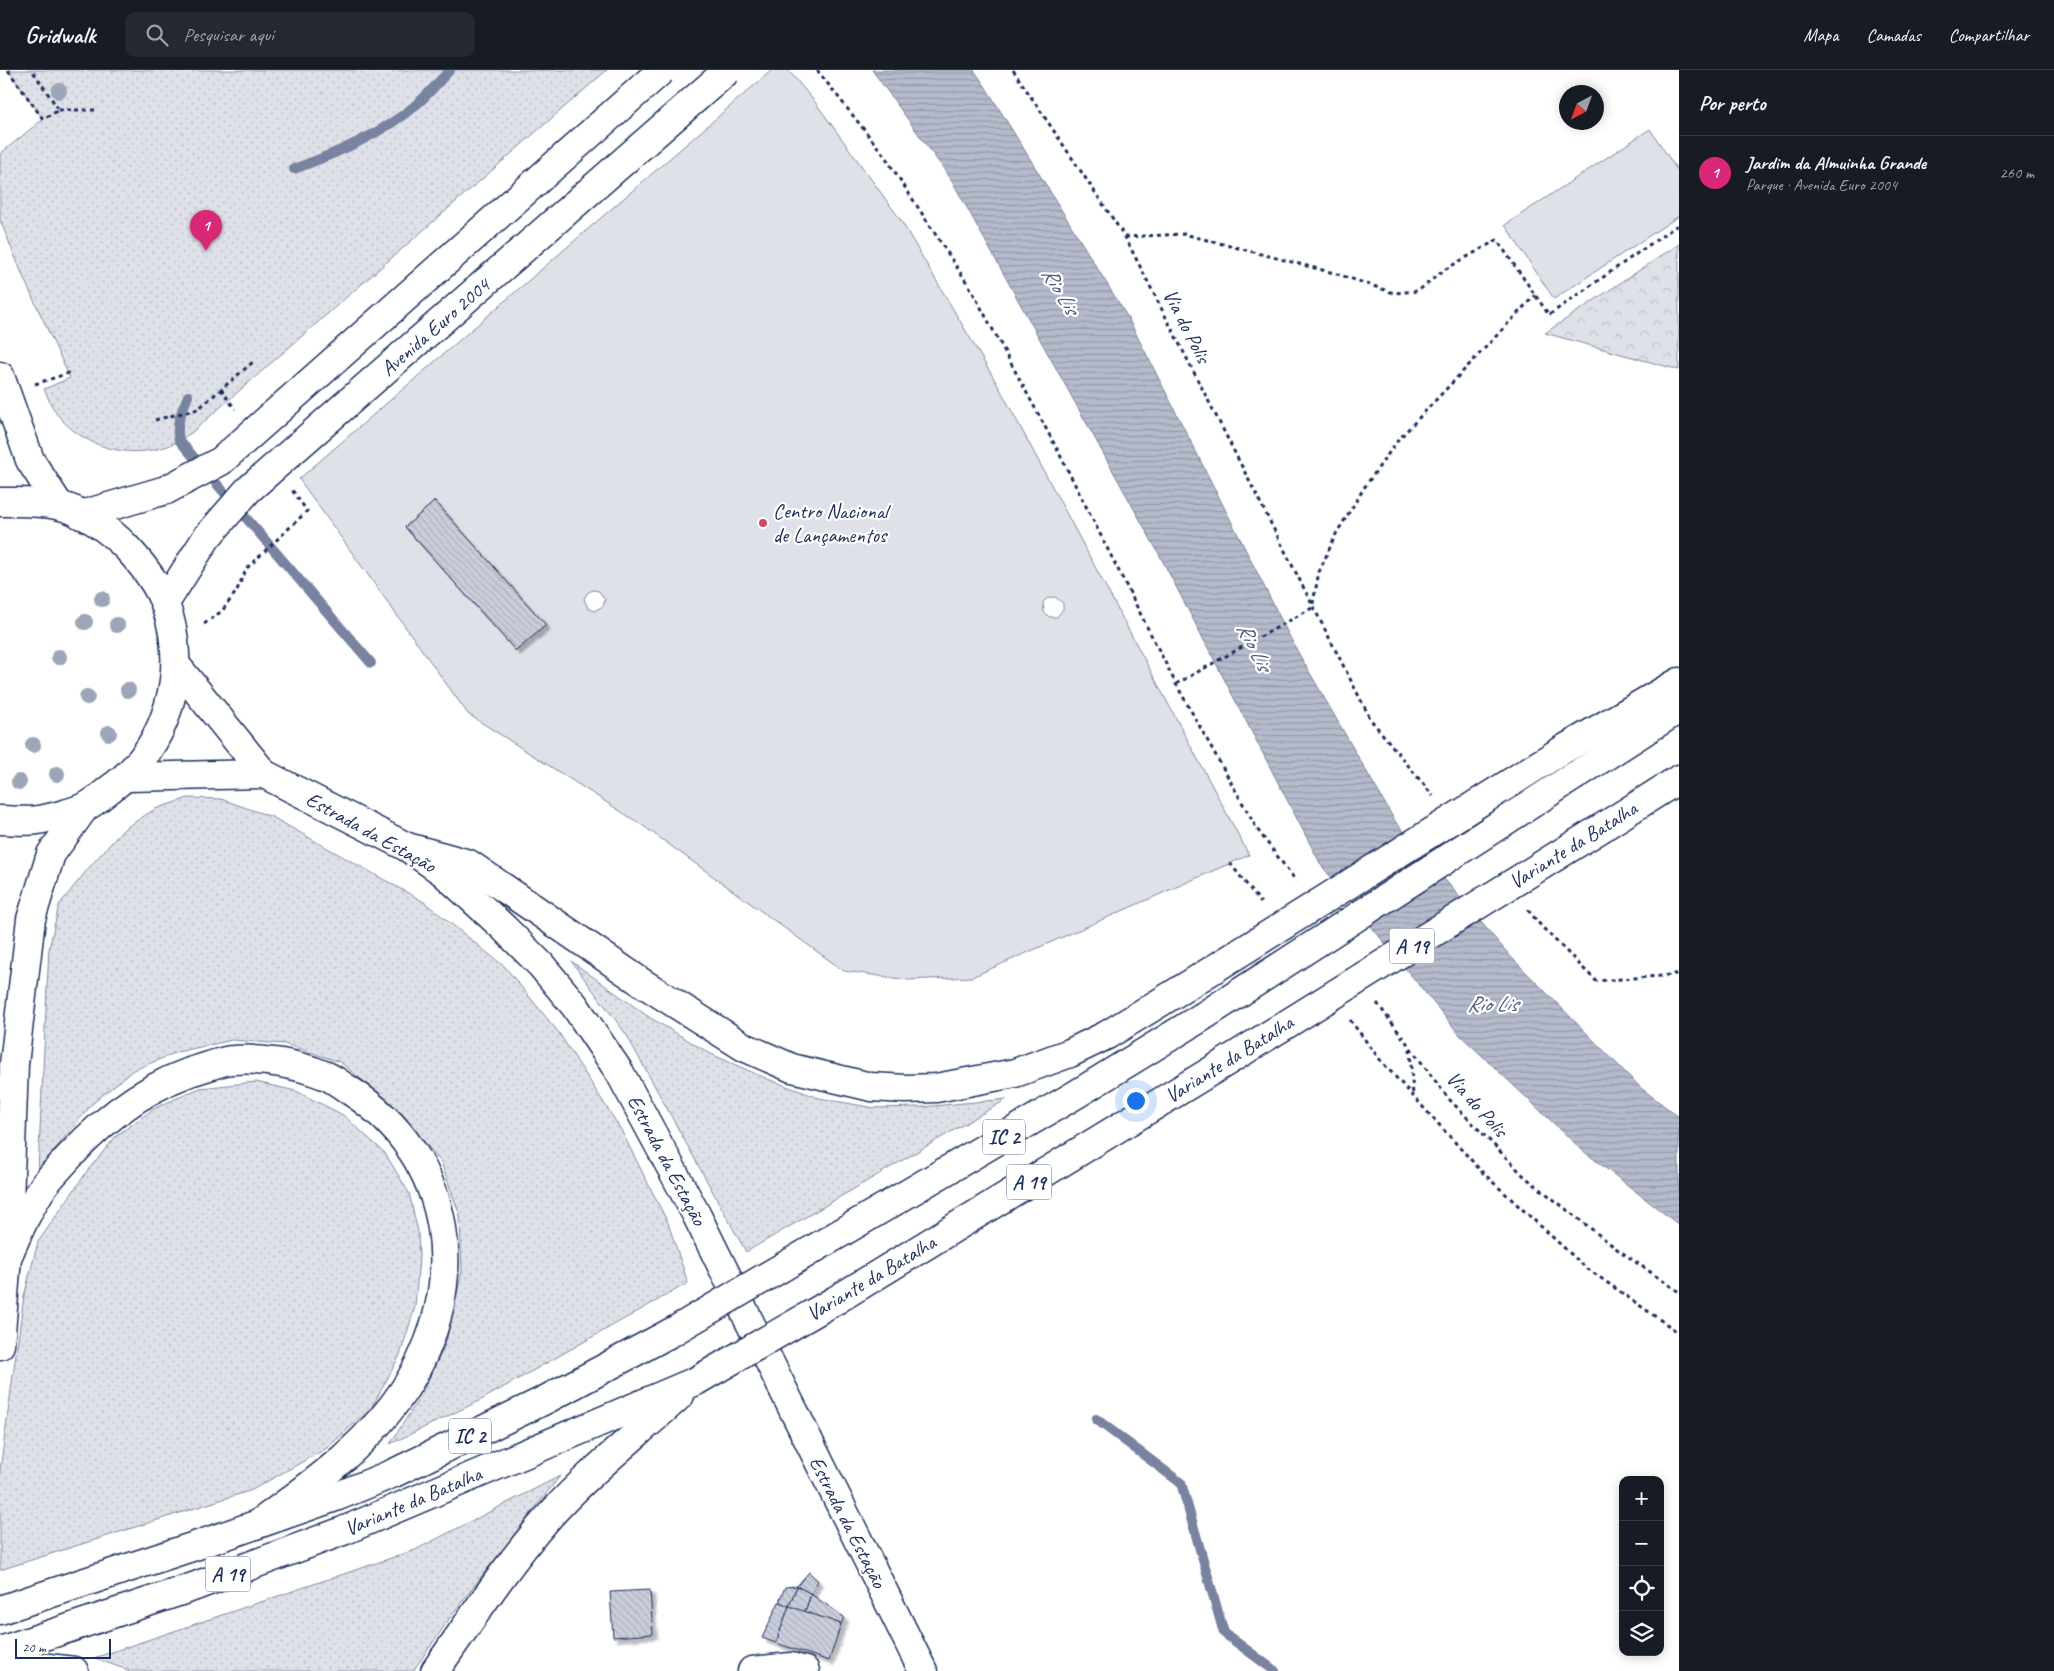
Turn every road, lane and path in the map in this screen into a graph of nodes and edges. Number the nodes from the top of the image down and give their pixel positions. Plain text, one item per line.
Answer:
1 (8, 70) edge
2 (32, 70) edge
3 (662, 70) edge
4 (728, 70) edge
5 (817, 70) edge
6 (1013, 70) edge
7 (59, 110) junction
8 (95, 110) dead end
9 (1679, 224) edge
10 (1125, 237) junction
11 (1535, 295) junction
12 (253, 362) dead end
13 (72, 372) dead end
14 (0, 376) edge
15 (32, 385) dead end
16 (155, 420) dead end
17 (0, 502) edge
18 (70, 510) junction
19 (307, 511) dead end
20 (165, 603) junction
21 (1312, 608) junction
22 (204, 624) dead end
23 (176, 665) junction
24 (1679, 682) edge
25 (1176, 684) junction
26 (1679, 709) edge
27 (264, 774) junction
28 (127, 777) junction
29 (1679, 779) edge
30 (86, 807) junction
31 (0, 820) edge
32 (407, 847) junction
33 (1230, 863) dead end
34 (1302, 889) dead end
35 (1266, 910) dead end
36 (1679, 972) edge
37 (1596, 980) dead end
38 (1375, 1001) dead end
39 (1345, 1013) dead end
40 (1202, 1017) joint
41 (1410, 1048) junction
42 (1413, 1096) junction
43 (7, 1258) junction
44 (1679, 1292) edge
45 (1679, 1333) edge
46 (0, 1345) edge
47 (696, 1381) junction
48 (260, 1522) junction
49 (0, 1610) edge
50 (0, 1651) edge
51 (0, 1667) edge
52 (74, 1671) edge
53 (435, 1671) edge
54 (752, 1671) edge
55 (805, 1671) edge
56 (923, 1671) edge

1 - 7 path
2 - 7 path
3 - 18 main road, Avenida Euro 2004, bridge
4 - 20 main road, Avenida Euro 2004, bridge
5 - 25 path
6 - 10 path, Via do Polis
7 - 8 path
9 - 11 path
10 - 11 path
10 - 21 path, Via do Polis
11 - 21 path
12 - 16 path
13 - 15 path
14 - 18 main road
17 - 18 main road
18 - 20 main road
19 - 22 path
20 - 23 main road
21 - 25 path
23 - 27 main road, Estrada da Estação
23 - 28 main road
24 - 32 main road, bridge
25 - 34 path
26 - 40 main road, A 19, bridge
27 - 28 main road, Estrada da Estação
27 - 32 main road, Estrada da Estação
28 - 30 main road
29 - 47 main road, Variante da Batalha / A 19, bridge
30 - 31 main road
30 - 43 main road
32 - 56 main road, Estrada da Estação
33 - 35 path
36 - 37 path
38 - 41 path, Via do Polis
39 - 42 path
40 - 48 main road, IC 2, bridge
41 - 42 path
41 - 44 path, Via do Polis
42 - 45 path
43 - 46 main road
43 - 48 main road
47 - 50 main road, Variante da Batalha / A 19
47 - 53 main road
48 - 49 main road, IC 2
51 - 52 main road
54 - 55 main road

